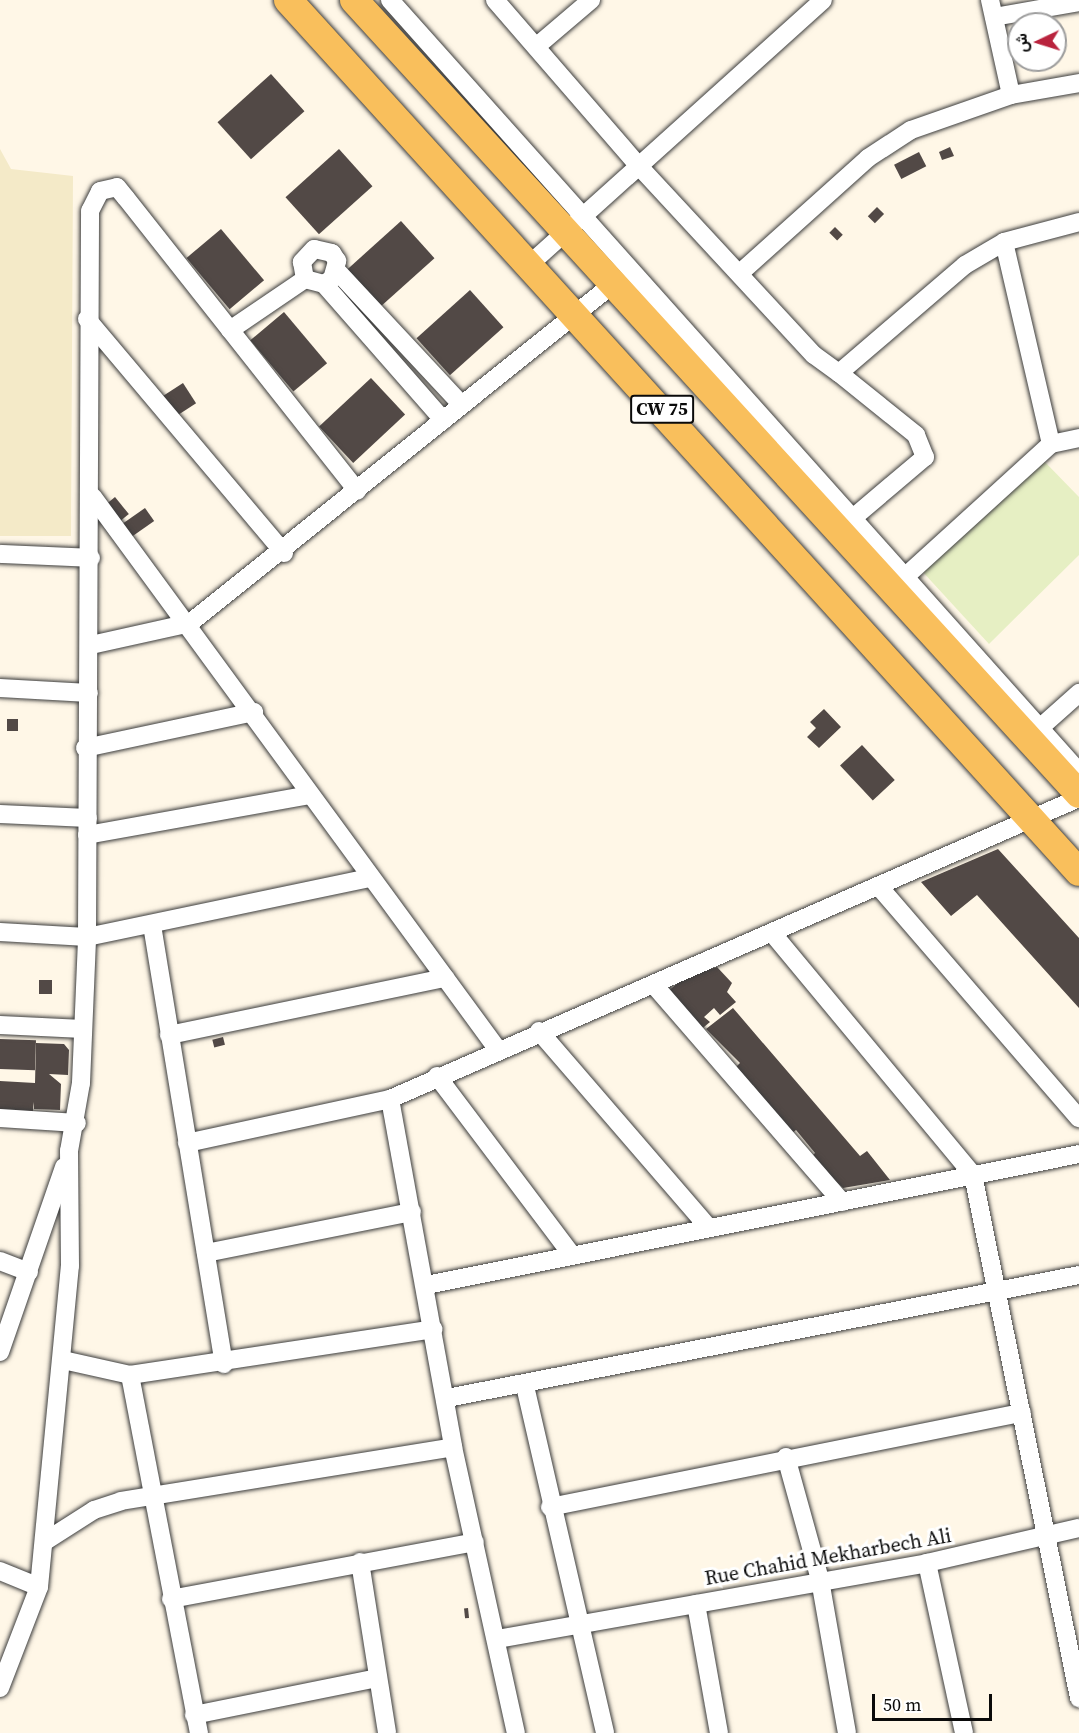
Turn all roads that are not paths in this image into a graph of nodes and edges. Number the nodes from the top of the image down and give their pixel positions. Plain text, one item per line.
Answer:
1 (288, 0) edge
2 (354, 0) edge
3 (390, 0) edge
4 (495, 0) edge
5 (591, 0) edge
6 (823, 0) edge
7 (1079, 2) edge
8 (992, 8) edge
9 (537, 46) junction
10 (1079, 83) edge
11 (1011, 94) junction
12 (637, 164) junction
13 (575, 221) junction
14 (1079, 222) edge
15 (1004, 242) junction
16 (530, 264) junction
17 (740, 273) junction
18 (330, 277) junction
19 (305, 279) junction
20 (613, 284) junction
21 (578, 315) junction
22 (87, 319) junction
23 (230, 330) junction
24 (839, 373) junction
25 (461, 404) junction
26 (443, 420) junction
27 (1079, 438) edge
28 (1050, 444) junction
29 (357, 491) junction
30 (93, 497) junction
31 (854, 517) junction
32 (284, 553) junction
33 (0, 554) edge
34 (91, 558) junction
35 (907, 575) junction
36 (190, 623) junction
37 (91, 645) junction
38 (0, 688) edge
39 (89, 693) junction
40 (1079, 693) edge
41 (254, 712) junction
42 (1042, 726) junction
43 (85, 748) junction
44 (1079, 772) edge
45 (310, 795) junction
46 (1079, 796) edge
47 (0, 814) edge
48 (1033, 822) junction
49 (88, 827) junction
50 (1079, 872) edge
51 (370, 878) junction
52 (881, 889) junction
53 (152, 925) junction
54 (0, 932) edge
55 (773, 934) junction
56 (87, 937) junction
57 (445, 978) junction
58 (654, 985) junction
59 (0, 1025) edge
60 (83, 1029) junction
61 (539, 1031) junction
62 (169, 1035) junction
63 (498, 1050) junction
64 (437, 1076) junction
65 (390, 1099) junction
66 (0, 1118) edge
67 (1079, 1118) edge
68 (77, 1123) junction
69 (187, 1143) junction
70 (69, 1151) junction
71 (1079, 1154) edge
72 (973, 1175) junction
73 (842, 1202) junction
74 (411, 1212) junction
75 (708, 1227) junction
76 (206, 1253) junction
77 (572, 1255) junction
78 (0, 1261) edge
79 (29, 1272) junction
80 (1079, 1275) edge
81 (427, 1285) junction
82 (995, 1292) junction
83 (434, 1329) junction
84 (0, 1352) edge
85 (63, 1360) junction
86 (224, 1364) junction
87 (130, 1375) junction
88 (525, 1386) junction
89 (447, 1398) junction
90 (1022, 1413) junction
91 (453, 1447) junction
92 (786, 1457) junction
93 (150, 1498) junction
94 (550, 1507) junction
95 (1079, 1528) edge
96 (1043, 1537) junction
97 (44, 1542) junction
98 (475, 1542) junction
99 (360, 1562) junction
100 (927, 1563) junction
101 (0, 1571) edge
102 (820, 1580) junction
103 (39, 1587) junction
104 (171, 1599) junction
105 (696, 1604) junction
106 (584, 1623) junction
107 (497, 1639) junction
108 (377, 1678) junction
109 (0, 1688) edge
110 (1079, 1698) edge
111 (194, 1715) junction
112 (199, 1733) edge
113 (387, 1733) edge
114 (516, 1733) edge
115 (605, 1733) edge
116 (719, 1733) edge
117 (847, 1733) edge
118 (964, 1733) edge

1 - 16 main road, CW 75
2 - 13 main road, CW 75
3 - 13 street
4 - 9 street
5 - 9 street
6 - 12 street
7 - 8 street
8 - 11 street
9 - 12 street
10 - 11 street
11 - 17 street
12 - 13 street
12 - 17 street
13 - 16 street
13 - 20 main road, CW 75
13 - 31 street
14 - 15 street
15 - 24 street
15 - 28 street
16 - 21 main road, CW 75
17 - 24 street
18 - 19 street
18 - 19 street
18 - 25 street
18 - 26 street
19 - 23 street
20 - 21 street
20 - 46 main road, CW 75
21 - 25 street
21 - 48 main road, CW 75
22 - 23 street
22 - 30 street
22 - 32 street
23 - 29 street
24 - 31 street
25 - 26 street
26 - 29 street
27 - 28 street
28 - 35 street
29 - 32 street
30 - 34 street
30 - 36 street
31 - 35 street
32 - 36 street
33 - 34 street
34 - 37 street
35 - 42 street
36 - 37 street
36 - 41 street
37 - 39 street
38 - 39 street
39 - 43 street
40 - 42 street
41 - 43 street
41 - 45 street
42 - 44 street
43 - 49 street
45 - 49 street
45 - 51 street
46 - 48 street
47 - 49 street
48 - 50 main road
48 - 52 street
49 - 56 street
51 - 53 street
51 - 57 street
52 - 55 street
52 - 67 street
53 - 56 street
53 - 62 street
54 - 56 street
55 - 58 street
55 - 72 street
56 - 60 street
57 - 62 street
57 - 63 street
58 - 61 street
58 - 73 street
59 - 60 street
60 - 68 street
61 - 63 street
61 - 75 street
62 - 69 street
63 - 64 street
64 - 65 street
64 - 77 street
65 - 69 street
65 - 74 street
66 - 68 street
68 - 70 street
69 - 76 street
70 - 79 street
70 - 85 street
71 - 72 street
72 - 73 street
72 - 82 street
73 - 75 street
74 - 76 street
74 - 81 street
75 - 77 street
76 - 86 street
77 - 81 street
78 - 79 street
79 - 84 street
80 - 82 street
81 - 83 street
82 - 88 street
82 - 90 street
83 - 86 street
83 - 89 street
85 - 87 street
85 - 97 street
86 - 87 street
87 - 93 street
88 - 89 street
88 - 94 street
89 - 91 street
90 - 92 street
90 - 96 street
91 - 93 street
91 - 98 street
92 - 94 street
92 - 102 street
93 - 97 street
93 - 104 street
94 - 106 street
95 - 96 street, Rue Chahid Mekharbech Ali
96 - 100 street, Rue Chahid Mekharbech Ali
96 - 110 street
97 - 103 street
98 - 99 street
98 - 107 street
99 - 104 street
99 - 108 street
100 - 102 street, Rue Chahid Mekharbech Ali
100 - 118 street
101 - 103 street
102 - 105 street, Rue Chahid Mekharbech Ali
102 - 117 street
103 - 109 street
104 - 111 street
105 - 106 street, Rue Chahid Mekharbech Ali
105 - 116 street
106 - 107 street, Rue Chahid Mekharbech Ali
106 - 115 street
107 - 114 street
108 - 111 street
108 - 113 street
111 - 112 street

